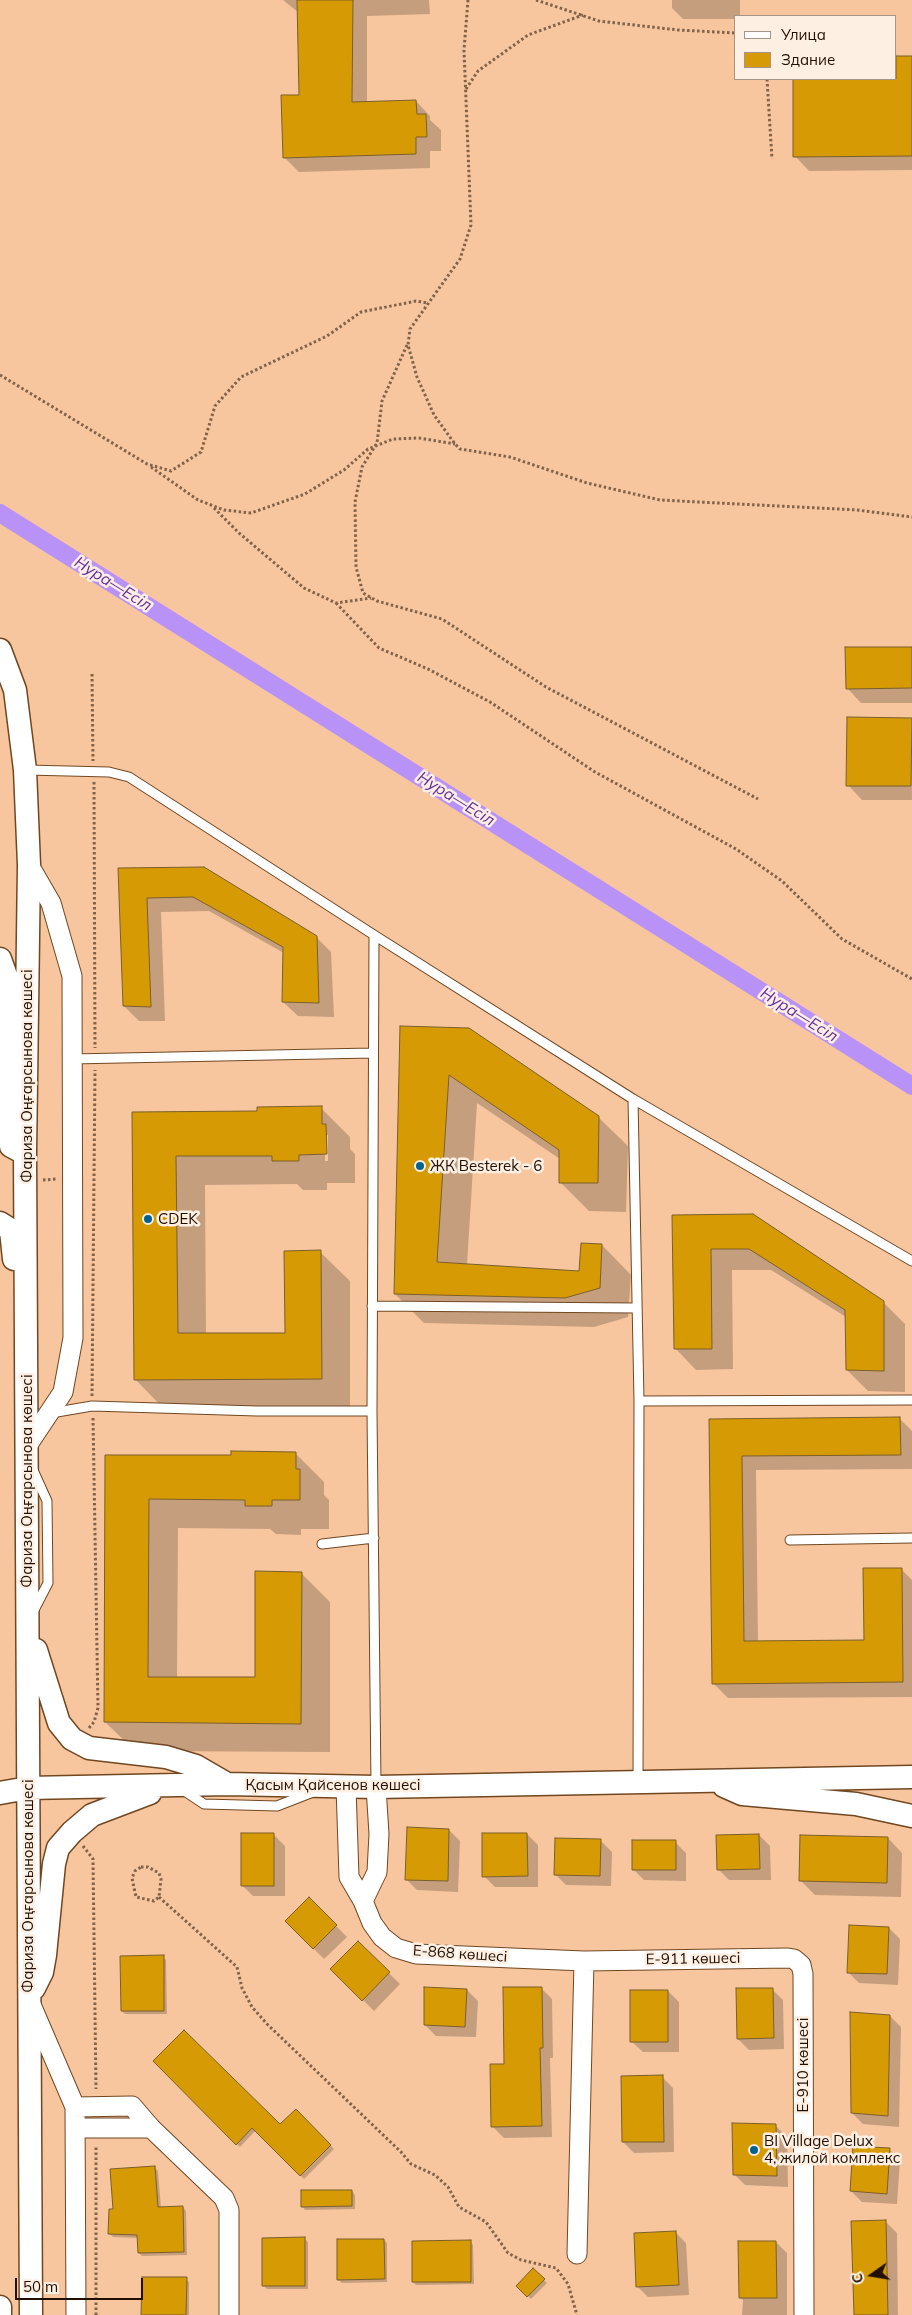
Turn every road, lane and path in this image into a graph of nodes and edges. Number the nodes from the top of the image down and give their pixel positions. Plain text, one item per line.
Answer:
1 (468, 0) edge
2 (536, 0) edge
3 (583, 15) junction
4 (734, 32) edge
5 (767, 80) edge
6 (466, 90) junction
7 (772, 158) dead end
8 (428, 303) junction
9 (408, 345) junction
10 (0, 375) edge
11 (455, 444) junction
12 (376, 446) junction
13 (147, 464) junction
14 (212, 506) junction
15 (912, 517) edge
16 (372, 598) junction
17 (336, 603) junction
18 (0, 650) edge
19 (92, 674) dead end
20 (25, 770) junction
21 (94, 771) junction
22 (758, 799) dead end
23 (29, 865) junction
24 (374, 935) junction
25 (0, 959) edge
26 (912, 980) edge
27 (372, 1053) junction
28 (95, 1058) junction
29 (71, 1059) junction
30 (633, 1099) junction
31 (25, 1153) junction
32 (0, 1223) edge
33 (912, 1261) edge
34 (372, 1306) junction
35 (637, 1308) junction
36 (639, 1400) junction
37 (912, 1400) edge
38 (92, 1406) junction
39 (372, 1411) junction
40 (50, 1413) junction
41 (27, 1451) junction
42 (374, 1538) junction
43 (912, 1538) edge
44 (790, 1540) dead end
45 (322, 1544) dead end
46 (28, 1622) junction
47 (78, 1742) junction
48 (912, 1777) edge
49 (0, 1779) edge
50 (712, 1780) junction
51 (638, 1781) junction
52 (227, 1784) junction
53 (173, 1786) junction
54 (338, 1786) junction
55 (376, 1787) junction
56 (28, 1788) junction
57 (0, 1793) edge
58 (912, 1816) edge
59 (72, 1832) junction
60 (159, 1897) junction
61 (364, 1901) junction
62 (584, 1961) junction
63 (801, 1965) joint
64 (29, 1999) junction
65 (96, 2106) junction
66 (75, 2107) junction
67 (75, 2128) junction
68 (96, 2128) junction
69 (151, 2128) junction
70 (577, 2254) dead end
71 (0, 2307) edge
72 (0, 2315) edge
73 (31, 2315) edge
74 (76, 2315) edge
75 (96, 2315) edge
76 (229, 2315) edge
77 (577, 2315) edge
78 (804, 2315) edge

1 - 6 path
2 - 3 path
3 - 4 path
3 - 6 path
5 - 7 path
6 - 8 path
8 - 9 path
8 - 13 path
9 - 11 path
9 - 12 path
10 - 13 path
11 - 12 path
11 - 15 path
12 - 14 path
12 - 16 path
13 - 14 path
14 - 17 path
16 - 17 path
16 - 22 path
17 - 26 path
18 - 20 street, Фариза Оңғарсынова көшесі
19 - 21 path
20 - 21 lane
20 - 23 street, Фариза Оңғарсынова көшесі
21 - 24 lane
21 - 28 path
23 - 29 street
23 - 31 street, Фариза Оңғарсынова көшесі
24 - 27 lane
24 - 30 lane
25 - 31 street
27 - 28 lane
27 - 34 lane
28 - 29 lane
28 - 38 path
29 - 40 street
30 - 33 lane
30 - 35 lane
31 - 41 street, Фариза Оңғарсынова көшесі
32 - 41 street
34 - 35 lane
34 - 39 lane
35 - 36 lane
36 - 37 lane
36 - 51 lane
38 - 39 lane
38 - 40 lane
38 - 47 path
39 - 42 lane
40 - 41 street
41 - 46 street, Фариза Оңғарсынова көшесі
42 - 45 lane
42 - 55 lane
43 - 44 lane
46 - 47 street
46 - 56 street, Фариза Оңғарсынова көшесі
47 - 52 street
48 - 50 street, Қасым Қайсенов көшесі
49 - 56 street, Қасым Қайсенов көшесі
50 - 51 street, Қасым Қайсенов көшесі
50 - 58 street
51 - 55 street, Қасым Қайсенов көшесі
52 - 53 street, Қасым Қайсенов көшесі
52 - 54 street, Қасым Қайсенов көшесі
53 - 54 lane
53 - 56 street, Қасым Қайсенов көшесі
53 - 59 street
54 - 55 street, Қасым Қайсенов көшесі
54 - 61 street, Е-868 көшесі
55 - 61 street
56 - 57 street, Қасым Қайсенов көшесі
56 - 64 street, Фариза Оңғарсынова көшесі
59 - 64 street
59 - 65 path
60 - 60 path
60 - 77 path
61 - 62 street, Е-868 көшесі
62 - 63 street, Е-911 көшесі
62 - 70 street
63 - 78 street, Е-910 көшесі
64 - 66 street
64 - 73 street, Фариза Оңғарсынова көшесі
65 - 66 street
65 - 69 street
66 - 67 street
67 - 68 street
67 - 74 street
68 - 69 street
68 - 75 path
69 - 76 street
71 - 72 street

